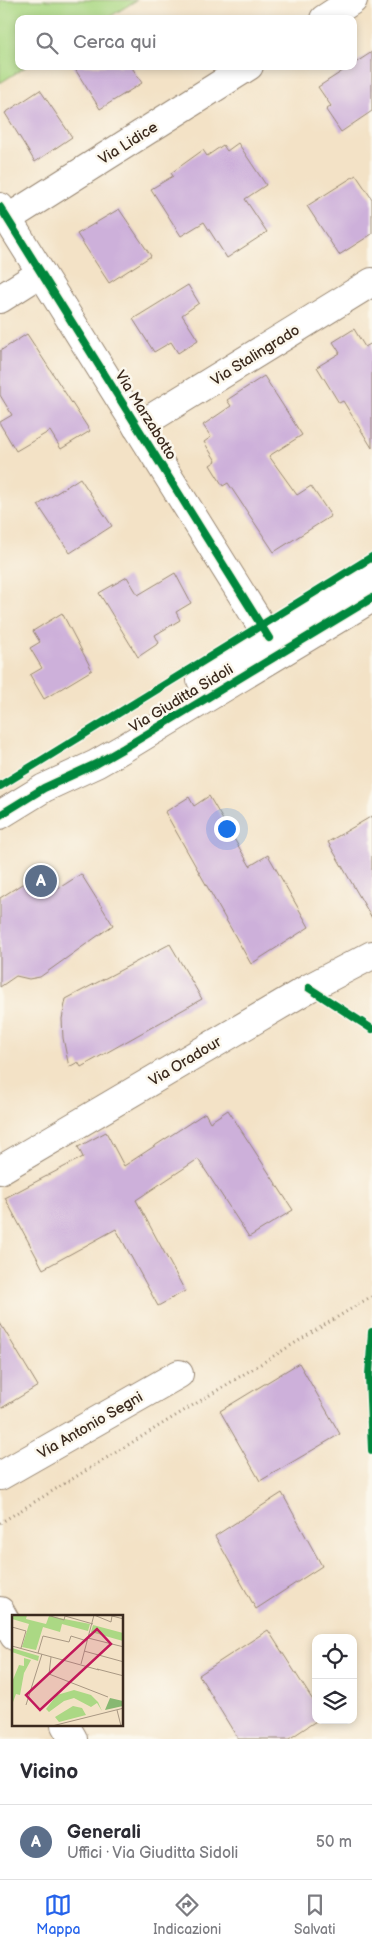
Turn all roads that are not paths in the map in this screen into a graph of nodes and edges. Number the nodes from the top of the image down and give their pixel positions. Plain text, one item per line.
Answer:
1 (353, 0) edge
2 (330, 15) edge
3 (242, 70) edge
4 (4, 213) edge
5 (41, 273) junction
6 (372, 282) edge
7 (0, 299) edge
8 (138, 427) junction
9 (372, 574) edge
10 (372, 598) edge
11 (269, 638) junction
12 (44, 788) junction
13 (0, 815) edge
14 (372, 955) edge
15 (0, 1170) edge
16 (179, 1374) dead end
17 (0, 1476) edge
18 (0, 1612) edge
19 (12, 1633) edge
20 (66, 1726) edge
21 (73, 1739) edge

1 - 2 street
3 - 4 street, Via Lidice
4 - 5 street, Via Marzabotto
5 - 7 street
5 - 8 street, Via Marzabotto
6 - 8 street, Via Stalingrado
8 - 11 street, Via Marzabotto
9 - 11 street, Via Giuditta Sidoli
10 - 12 street, Via Giuditta Sidoli
11 - 12 street, Via Giuditta Sidoli
12 - 13 street, Via Giuditta Sidoli
14 - 15 street, Via Oradour
16 - 17 street, Via Antonio Segni
18 - 19 street
20 - 21 street

